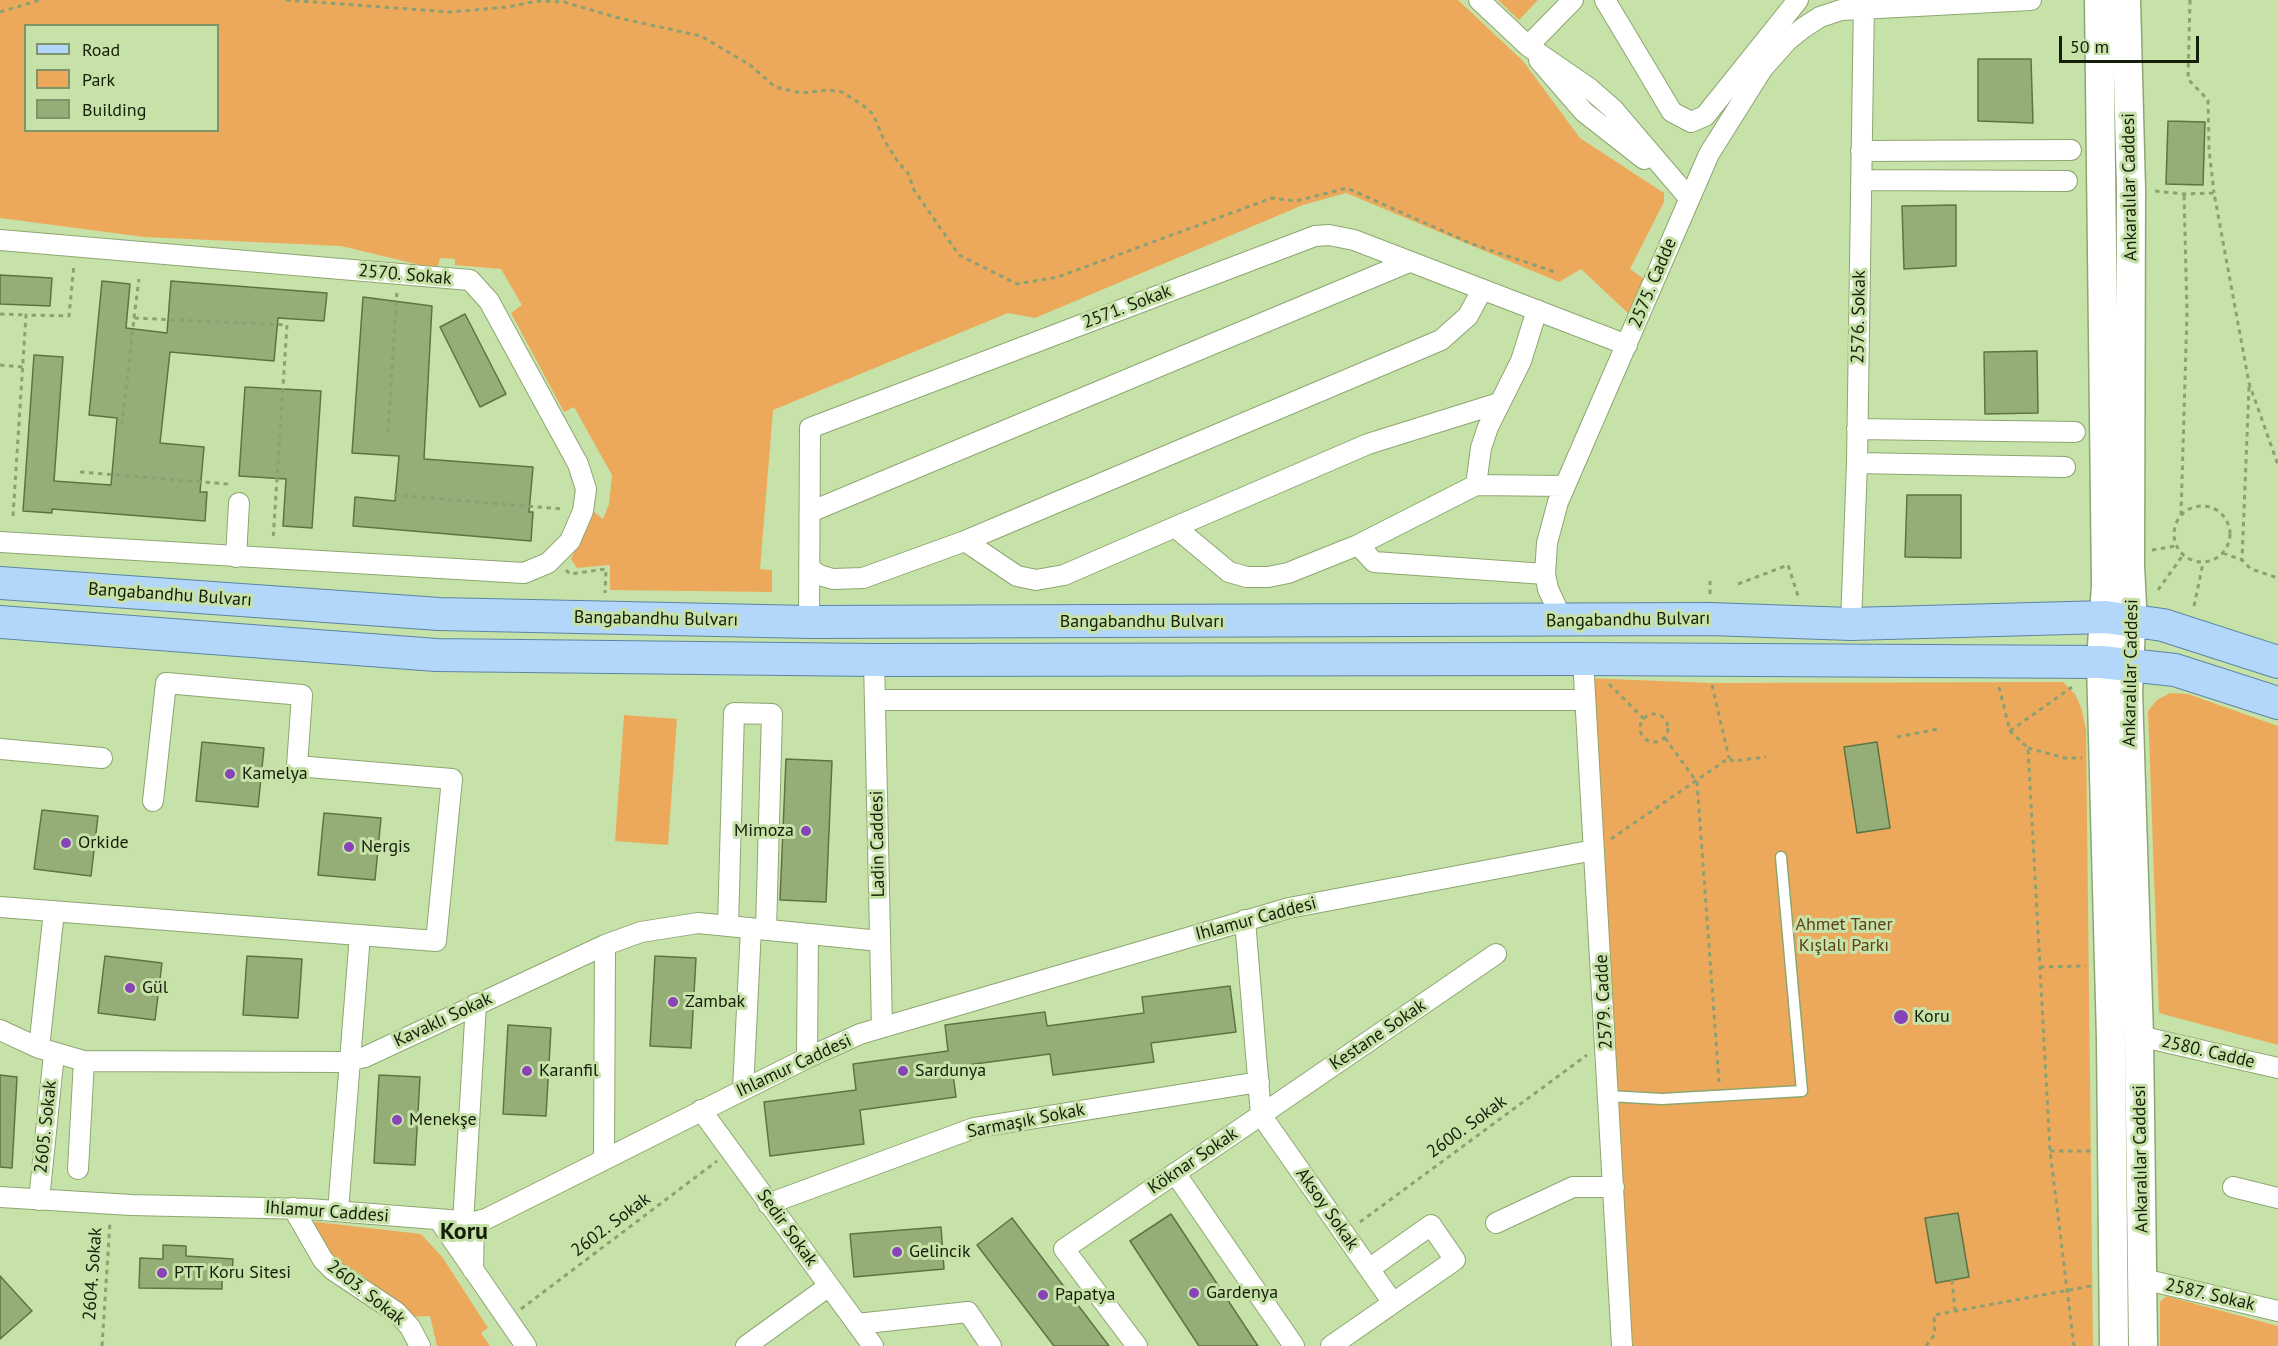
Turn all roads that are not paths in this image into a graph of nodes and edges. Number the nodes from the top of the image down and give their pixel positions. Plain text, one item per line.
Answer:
1 (1479, 0) edge
2 (1573, 0) edge
3 (1605, 0) edge
4 (1798, 0) edge
5 (2031, 0) edge
6 (2099, 0) edge
7 (2126, 0) edge
8 (1863, 5) edge
9 (1528, 46) junction
10 (2072, 150) dead end
11 (1861, 151) junction
12 (1861, 180) junction
13 (2067, 181) dead end
14 (1689, 198) junction
15 (0, 240) edge
16 (1410, 262) junction
17 (1482, 290) junction
18 (1537, 310) junction
19 (1627, 345) junction
20 (1498, 403) junction
21 (1857, 429) junction
22 (2075, 432) dead end
23 (1857, 463) junction
24 (2065, 466) dead end
25 (1476, 485) junction
26 (1564, 486) junction
27 (233, 499) road end
28 (810, 512) junction
29 (1175, 527) junction
30 (965, 541) junction
31 (0, 542) edge
32 (1358, 545) junction
33 (236, 557) junction
34 (809, 568) junction
35 (1545, 574) junction
36 (0, 583) edge
37 (2118, 619) junction
38 (1563, 621) junction
39 (0, 622) edge
40 (809, 622) junction
41 (1851, 624) junction
42 (1583, 659) junction
43 (874, 660) junction
44 (2114, 662) junction
45 (2278, 662) edge
46 (875, 700) junction
47 (1585, 700) junction
48 (2278, 703) edge
49 (0, 749) edge
50 (102, 758) dead end
51 (153, 801) dead end
52 (1594, 850) junction
53 (1781, 857) dead end
54 (0, 907) edge
55 (54, 911) junction
56 (1245, 921) junction
57 (728, 926) junction
58 (759, 929) junction
59 (808, 934) junction
60 (360, 935) junction
61 (880, 941) junction
62 (605, 945) junction
63 (1496, 954) dead end
64 (476, 1004) junction
65 (882, 1027) junction
66 (0, 1030) edge
67 (2139, 1036) junction
68 (2110, 1039) junction
69 (46, 1051) junction
70 (807, 1058) junction
71 (84, 1060) junction
72 (351, 1061) junction
73 (2278, 1068) edge
74 (1258, 1082) junction
75 (742, 1090) junction
76 (1609, 1096) junction
77 (701, 1110) junction
78 (1261, 1115) junction
79 (604, 1159) junction
80 (78, 1169) dead end
81 (1175, 1173) junction
82 (1614, 1187) junction
83 (2233, 1187) dead end
84 (0, 1197) edge
85 (2278, 1198) edge
86 (39, 1200) junction
87 (768, 1204) junction
88 (293, 1208) junction
89 (338, 1211) junction
90 (438, 1220) junction
91 (469, 1222) junction
92 (1496, 1223) dead end
93 (1369, 1269) junction
94 (473, 1270) junction
95 (2143, 1279) junction
96 (2107, 1283) junction
97 (829, 1286) junction
98 (1393, 1303) junction
99 (2278, 1311) edge
100 (857, 1324) junction
101 (748, 1345) edge
102 (420, 1346) edge
103 (526, 1346) edge
104 (873, 1346) edge
105 (991, 1346) edge
106 (1137, 1346) edge
107 (1294, 1346) edge
108 (1331, 1346) edge
109 (1622, 1346) edge
110 (2114, 1346) edge
111 (2143, 1346) edge

1 - 9 street
2 - 9 street
3 - 4 street
5 - 8 street, 2575. Cadde
6 - 37 main road, Ankaralılar Caddesi
7 - 37 main road, Ankaralılar Caddesi
8 - 11 street, 2576. Sokak
8 - 14 street, 2575. Cadde
9 - 14 street
10 - 11 street
11 - 12 street, 2576. Sokak
12 - 13 street
12 - 21 street, 2576. Sokak
14 - 19 street, 2575. Cadde
15 - 33 street, 2570. Sokak
16 - 17 street, 2571. Sokak
16 - 28 street
16 - 28 street, 2571. Sokak
17 - 18 street, 2571. Sokak
17 - 30 street
18 - 19 street, 2571. Sokak
18 - 20 street
19 - 26 street, 2575. Cadde
20 - 25 street
20 - 29 street
21 - 22 street
21 - 23 street, 2576. Sokak
23 - 24 street
23 - 41 street, 2576. Sokak
25 - 26 street
25 - 32 street
26 - 35 street, 2575. Cadde
27 - 33 street
28 - 34 street, 2571. Sokak
29 - 30 street
29 - 32 street
30 - 34 street
31 - 33 street
32 - 35 street
34 - 40 street, 2571. Sokak
35 - 38 street, 2575. Cadde
36 - 40 main road, Bangabandhu Bulvarı
37 - 41 main road, Bangabandhu Bulvarı
37 - 44 main road, Ankaralılar Caddesi
37 - 45 main road, Bangabandhu Bulvarı
38 - 40 main road, Bangabandhu Bulvarı
38 - 41 main road, Bangabandhu Bulvarı
38 - 42 main road
39 - 43 main road, Bangabandhu Bulvarı
42 - 43 main road, Bangabandhu Bulvarı
42 - 44 main road, Bangabandhu Bulvarı
42 - 47 street, 2579. Cadde
43 - 46 street, Ladin Caddesi
44 - 48 main road, Bangabandhu Bulvarı
44 - 67 main road, Ankaralılar Caddesi
44 - 68 main road, Ankaralılar Caddesi
46 - 47 street
46 - 61 street, Ladin Caddesi
47 - 52 street, 2579. Cadde
49 - 50 street
51 - 60 street
52 - 56 street, Ihlamur Caddesi
52 - 76 street, 2579. Cadde
53 - 76 lane
54 - 55 street
55 - 60 street
55 - 69 street, 2605. Sokak
56 - 65 street, Ihlamur Caddesi
56 - 74 street
57 - 58 street, Kavaklı Sokak
57 - 58 street
57 - 62 street, Kavaklı Sokak
58 - 59 street, Kavaklı Sokak
58 - 75 street
59 - 61 street, Kavaklı Sokak
59 - 70 street
60 - 72 street
61 - 65 street, Ladin Caddesi
62 - 64 street, Kavaklı Sokak
62 - 79 street
63 - 78 street, Kestane Sokak
64 - 72 street, Kavaklı Sokak
64 - 91 street
65 - 70 street, Ihlamur Caddesi
66 - 69 street, Kavaklı Sokak
67 - 68 main road
67 - 73 street, 2580. Cadde
67 - 95 main road, Ankaralılar Caddesi
68 - 96 main road, Ankaralılar Caddesi
69 - 71 street, Kavaklı Sokak
69 - 86 street, 2605. Sokak
70 - 75 street, Ihlamur Caddesi
71 - 72 street, Kavaklı Sokak
71 - 80 street
72 - 89 street
74 - 78 street
74 - 87 street, Sarmaşık Sokak
75 - 77 street, Ihlamur Caddesi
76 - 82 street, 2579. Cadde
77 - 79 street, Ihlamur Caddesi
77 - 87 street, Sedir Sokak
78 - 81 street, Köknar Sokak
78 - 93 street, Aksoy Sokak
79 - 91 street, Ihlamur Caddesi
81 - 106 street, Köknar Sokak
81 - 107 street
82 - 92 street
82 - 109 street, 2579. Cadde
83 - 85 street
84 - 86 street, Ihlamur Caddesi
86 - 88 street, Ihlamur Caddesi
87 - 97 street, Sedir Sokak
88 - 89 street, Ihlamur Caddesi
88 - 102 street, 2603. Sokak
89 - 90 street, Ihlamur Caddesi
90 - 91 street, Ihlamur Caddesi
90 - 94 street
91 - 94 street
93 - 98 street, Aksoy Sokak
93 - 98 street
94 - 103 street
95 - 96 main road
95 - 99 street, 2587. Sokak
95 - 111 main road, Ankaralılar Caddesi
96 - 110 main road, Ankaralılar Caddesi
97 - 100 street, Sedir Sokak
97 - 101 street
98 - 108 street
100 - 104 street, Sedir Sokak
100 - 105 street

